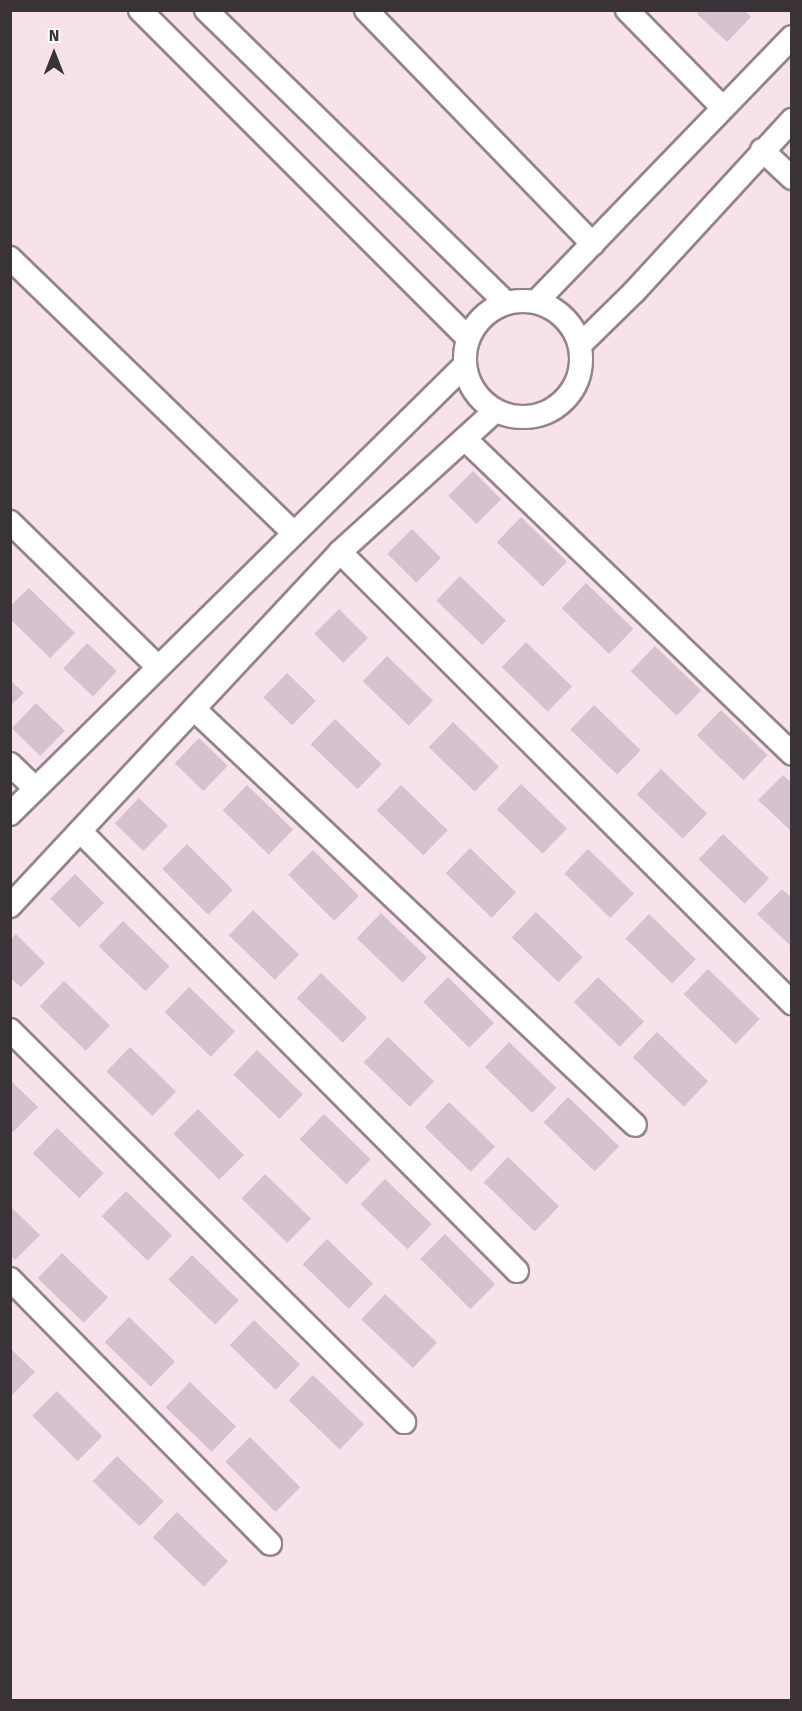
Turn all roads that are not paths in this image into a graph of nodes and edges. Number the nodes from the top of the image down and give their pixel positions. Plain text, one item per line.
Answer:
1 (140, 10) edge
2 (206, 10) edge
3 (366, 10) edge
4 (627, 10) edge
5 (792, 37) edge
6 (722, 106) junction
7 (792, 120) edge
8 (762, 150) junction
9 (792, 178) edge
10 (593, 244) junction
11 (10, 258) edge
12 (537, 302) junction
13 (506, 303) junction
14 (468, 338) junction
15 (580, 345) junction
16 (465, 365) junction
17 (495, 411) junction
18 (465, 439) junction
19 (10, 522) edge
20 (294, 533) junction
21 (340, 552) junction
22 (158, 667) junction
23 (194, 709) junction
24 (792, 754) edge
25 (10, 764) edge
26 (35, 788) junction
27 (10, 814) edge
28 (80, 831) junction
29 (10, 906) edge
30 (792, 1003) edge
31 (10, 1030) edge
32 (635, 1125) dead end
33 (517, 1271) dead end
34 (10, 1279) edge
35 (404, 1422) dead end
36 (270, 1544) dead end

1 - 14 street
2 - 13 street
3 - 10 street
4 - 6 street
5 - 6 street
6 - 10 street
7 - 8 street
8 - 9 street
8 - 15 street
10 - 12 street
11 - 20 street
12 - 13 street
12 - 15 street
13 - 14 street
14 - 16 street
15 - 17 street
16 - 17 street
16 - 20 street
17 - 18 street
18 - 21 street
18 - 24 street
19 - 22 street
20 - 22 street
21 - 23 street
21 - 30 street
22 - 26 street
23 - 28 street
23 - 32 street
25 - 26 street
26 - 27 street
28 - 29 street
28 - 33 street
31 - 35 street
34 - 36 street

